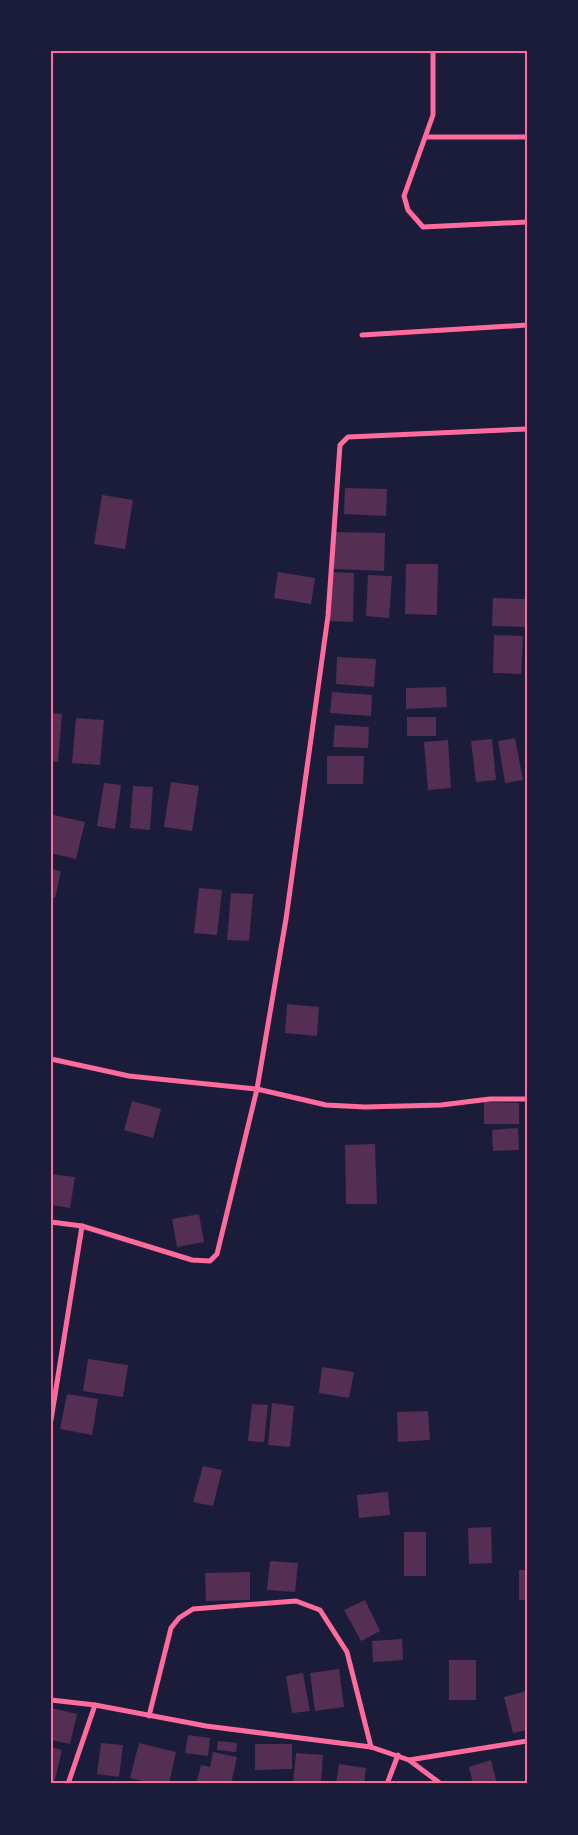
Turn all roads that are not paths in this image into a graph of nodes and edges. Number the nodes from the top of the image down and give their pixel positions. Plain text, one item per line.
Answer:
1 (432, 51) edge
2 (426, 137) junction
3 (527, 137) edge
4 (527, 222) edge
5 (527, 325) edge
6 (362, 335) dead end
7 (527, 429) edge
8 (51, 1059) edge
9 (258, 1089) junction
10 (527, 1099) edge
11 (51, 1222) edge
12 (82, 1226) junction
13 (51, 1420) edge
14 (51, 1700) edge
15 (95, 1705) junction
16 (149, 1716) junction
17 (527, 1741) edge
18 (371, 1747) junction
19 (398, 1755) junction
20 (409, 1760) junction
21 (68, 1784) edge
22 (387, 1784) edge
23 (441, 1784) edge

1 - 2 street
2 - 3 street
2 - 4 street
5 - 6 street
7 - 9 street
8 - 9 street
9 - 10 street
9 - 12 street
11 - 12 street
12 - 13 street
14 - 15 street
15 - 16 street
15 - 21 street
16 - 18 street
16 - 18 street
17 - 20 street
18 - 19 street
19 - 20 street
19 - 22 street
20 - 23 street

